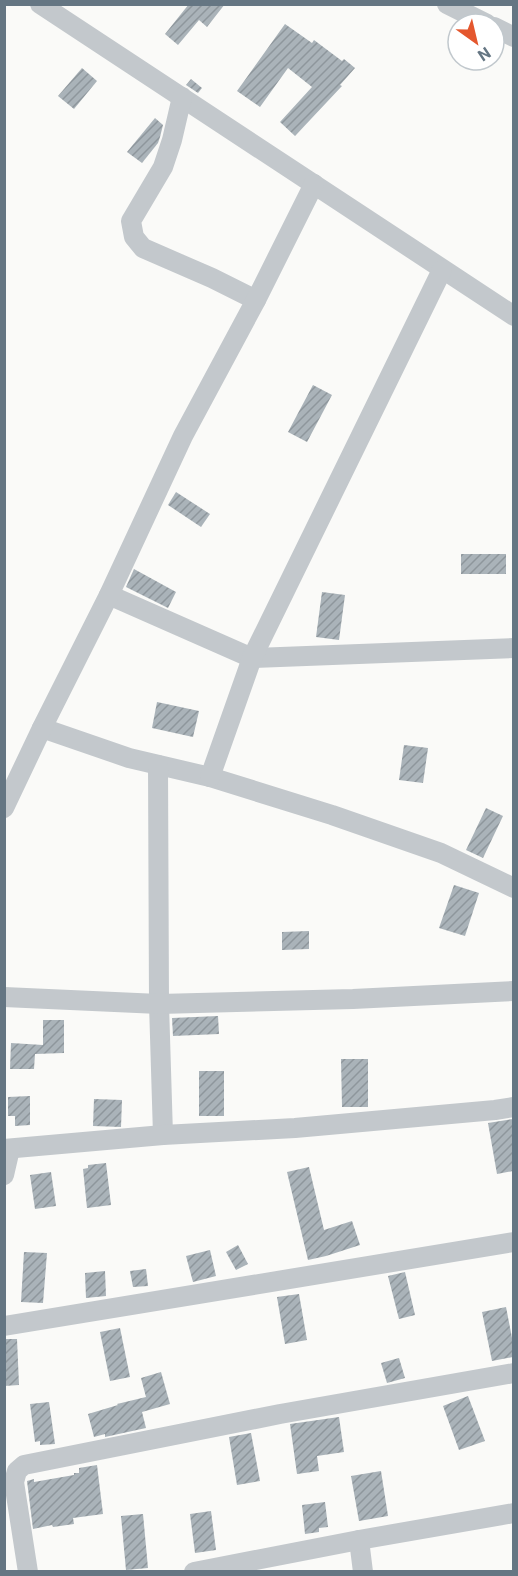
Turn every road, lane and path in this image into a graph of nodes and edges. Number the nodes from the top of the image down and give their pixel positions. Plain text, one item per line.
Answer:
1 (40, 4) edge
2 (447, 4) edge
3 (463, 12) edge
4 (182, 97) junction
5 (314, 184) junction
6 (442, 270) junction
7 (256, 300) junction
8 (513, 316) edge
9 (109, 595) junction
10 (513, 648) edge
11 (252, 658) junction
12 (42, 728) junction
13 (158, 765) junction
14 (210, 777) junction
15 (4, 808) edge
16 (513, 888) edge
17 (513, 991) edge
18 (4, 997) edge
19 (159, 1004) junction
20 (513, 1107) edge
21 (163, 1135) junction
22 (7, 1149) edge
23 (4, 1175) edge
24 (513, 1242) edge
25 (4, 1326) edge
26 (513, 1373) edge
27 (513, 1513) edge
28 (359, 1540) junction
29 (28, 1572) edge
30 (194, 1572) edge
31 (363, 1572) edge

1 - 4 street
2 - 3 street
4 - 5 street
4 - 7 street
5 - 6 street
5 - 7 street
6 - 8 street
6 - 11 street
7 - 9 street
9 - 11 street
9 - 12 street
10 - 11 street
11 - 14 street
12 - 13 street
12 - 15 street
13 - 14 street
13 - 19 street
14 - 16 street
17 - 19 street
18 - 19 street
19 - 21 street
20 - 21 street
21 - 22 street
22 - 23 street
24 - 25 street
26 - 29 street
27 - 28 street
28 - 30 street
28 - 31 street

